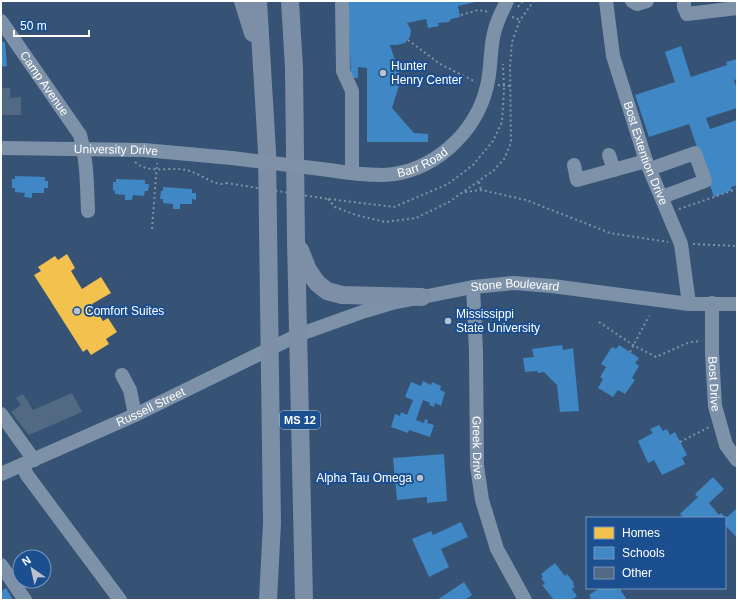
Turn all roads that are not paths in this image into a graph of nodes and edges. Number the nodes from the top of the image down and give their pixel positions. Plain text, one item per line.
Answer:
1 (243, 1) edge
2 (258, 1) edge
3 (290, 1) edge
4 (297, 1) edge
5 (342, 1) edge
6 (507, 1) edge
7 (606, 1) edge
8 (632, 1) edge
9 (647, 1) edge
10 (684, 1) edge
11 (737, 8) edge
12 (1, 21) edge
13 (294, 68) junction
14 (264, 101) junction
15 (1, 148) edge
16 (84, 149) junction
17 (609, 155) dead end
18 (232, 158) joint
19 (574, 165) dead end
20 (648, 165) junction
21 (614, 170) junction
22 (352, 173) junction
23 (662, 198) junction
24 (88, 211) dead end
25 (296, 240) junction
26 (473, 287) junction
27 (422, 297) junction
28 (712, 303) junction
29 (689, 304) junction
30 (737, 304) edge
31 (298, 335) junction
32 (269, 350) junction
33 (122, 375) dead end
34 (1, 414) edge
35 (135, 415) junction
36 (737, 460) edge
37 (28, 463) junction
38 (1, 474) edge
39 (1, 565) edge
40 (25, 600) edge
41 (120, 600) edge
42 (268, 600) edge
43 (304, 600) edge
44 (525, 600) edge

1 - 14 main road
2 - 14 main road, MS 12
3 - 13 main road, MS 12
4 - 13 main road
5 - 22 street
6 - 22 street, Barr Road
7 - 20 street, Bost Extention Drive
8 - 9 street
10 - 11 street
12 - 16 street, Camp Avenue
13 - 25 main road, MS 12
14 - 32 main road, MS 12
15 - 16 street, University Drive
16 - 18 street, University Drive
16 - 24 street, Camp Avenue
17 - 21 street
18 - 22 street, Barr Road, bridge
19 - 21 street
20 - 21 street
20 - 23 street, Bost Extention Drive
20 - 23 street
23 - 29 street, Bost Extention Drive
25 - 27 main road
25 - 31 main road, MS 12
26 - 27 street, Stone Boulevard
26 - 29 street, Stone Boulevard
26 - 44 street, Greek Drive
27 - 31 street, Stone Boulevard
28 - 29 street, Stone Boulevard
28 - 30 street, Stone Boulevard
28 - 36 street, Bost Drive
31 - 32 street, Russell Street
31 - 43 main road, MS 12
32 - 35 street, Russell Street
32 - 42 main road, MS 12
33 - 35 street
34 - 37 street
35 - 37 street, Russell Street
37 - 38 street, Russell Street
37 - 41 street
39 - 40 street

